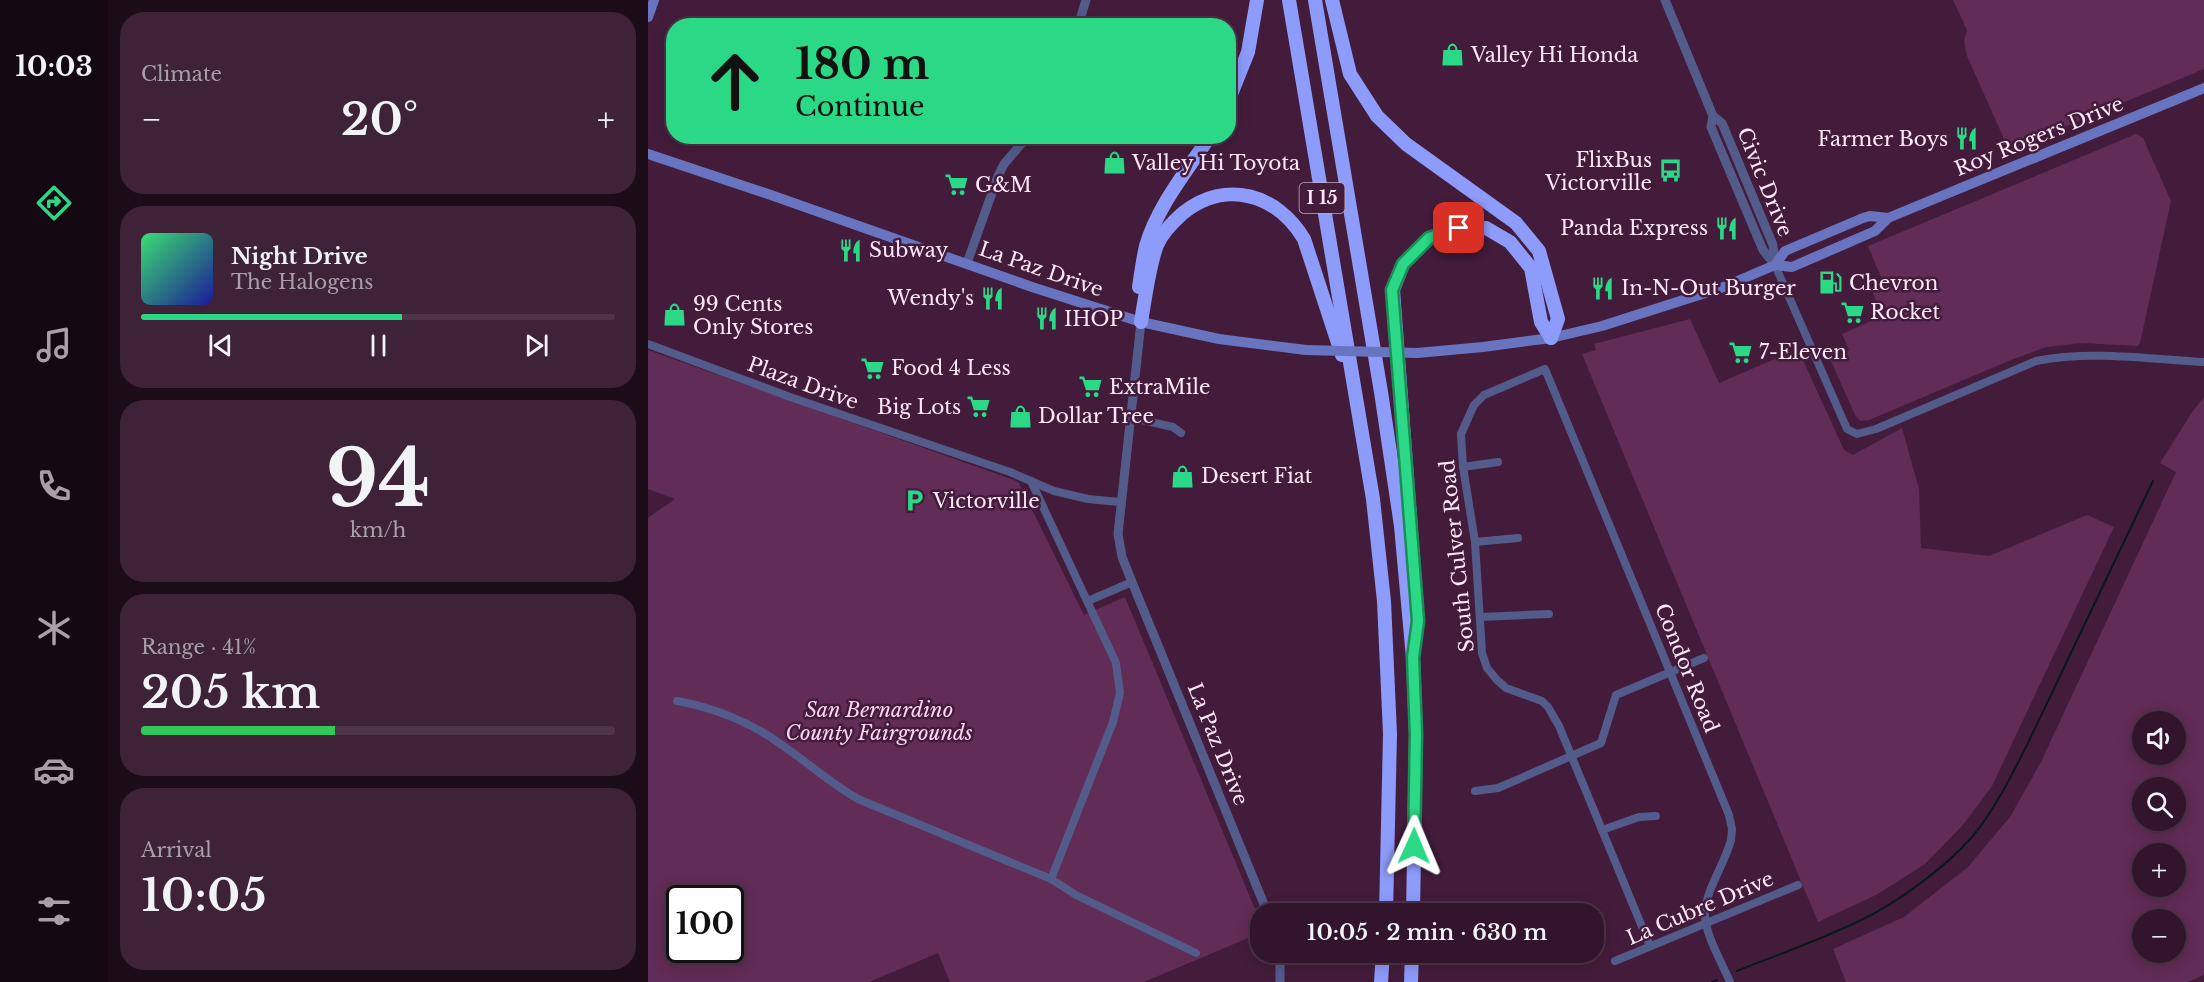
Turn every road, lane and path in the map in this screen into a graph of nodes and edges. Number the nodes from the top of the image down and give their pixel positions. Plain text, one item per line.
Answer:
1 (654, 0) edge
2 (1086, 0) edge
3 (1257, 0) edge
4 (1289, 0) edge
5 (1315, 0) edge
6 (1332, 0) edge
7 (1665, 0) edge
8 (648, 17) edge
9 (1080, 18) edge
10 (1236, 82) edge
11 (2204, 88) edge
12 (1021, 144) edge
13 (1205, 144) edge
14 (648, 154) edge
15 (1888, 218) junction
16 (967, 263) junction
17 (1775, 265) junction
18 (1141, 322) junction
19 (1551, 338) junction
20 (648, 344) edge
21 (2204, 362) edge
22 (1545, 369) joint
23 (1356, 395) junction
24 (1130, 417) junction
25 (1181, 433) dead end
26 (1498, 462) dead end
27 (1463, 467) junction
28 (1030, 481) junction
29 (1120, 502) junction
30 (1518, 538) dead end
31 (1475, 542) junction
32 (1132, 582) junction
33 (1088, 601) junction
34 (1549, 614) dead end
35 (1481, 617) junction
36 (1413, 658) junction
37 (1704, 658) dead end
38 (1670, 671) junction
39 (677, 701) dead end
40 (1571, 757) junction
41 (1475, 791) dead end
42 (1656, 816) dead end
43 (1602, 831) junction
44 (1051, 879) junction
45 (1798, 885) dead end
46 (1263, 903) edge
47 (1386, 903) edge
48 (1413, 903) edge
49 (1706, 924) junction
50 (1650, 946) junction
51 (1196, 953) dead end
52 (1615, 962) dead end
53 (1280, 963) edge
54 (1384, 963) edge
55 (1412, 963) edge
56 (1280, 982) edge
57 (1383, 982) edge
58 (1411, 982) edge
59 (1730, 982) edge

1 - 8 main road
2 - 9 street
3 - 10 highway
4 - 23 highway, I 15
5 - 36 highway, I 15
6 - 19 highway
7 - 17 street, Civic Drive
11 - 15 main road, Roy Rogers Drive
12 - 16 street
13 - 18 highway
14 - 16 main road, La Paz Drive
15 - 17 main road, Roy Rogers Drive
15 - 17 main road, Roy Rogers Drive
16 - 18 main road, La Paz Drive
17 - 19 main road, Roy Rogers Drive
17 - 21 street, Civic Drive
18 - 19 main road, Roy Rogers Drive, bridge
18 - 23 highway
18 - 24 street, La Paz Drive
19 - 36 highway
20 - 28 street, Plaza Drive
22 - 27 street, South Culver Road
22 - 38 street, Condor Road
23 - 47 highway, I 15
24 - 25 street
24 - 29 street, La Paz Drive
26 - 27 street
27 - 31 street, South Culver Road
28 - 29 street, Plaza Drive
28 - 33 street
29 - 32 street, La Paz Drive
30 - 31 street
31 - 35 street, South Culver Road
32 - 33 street
32 - 46 street, La Paz Drive
33 - 44 street
34 - 35 street
35 - 40 street, South Culver Road
36 - 48 highway, I 15
37 - 38 street
38 - 40 street
38 - 49 street, Condor Road
39 - 44 street
40 - 41 street
40 - 43 street, South Culver Road
42 - 43 street
43 - 50 street, South Culver Road
44 - 51 street
45 - 49 street, La Cubre Drive
49 - 50 street, La Cubre Drive
49 - 59 street, Condor Road
50 - 52 street, La Cubre Drive
53 - 56 street
54 - 57 highway
55 - 58 highway

